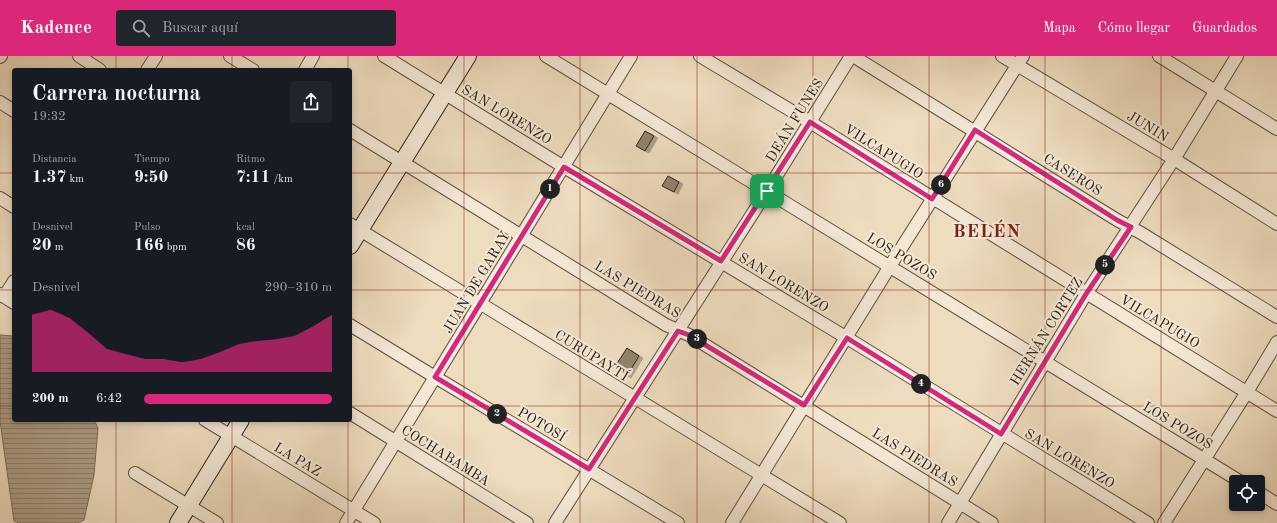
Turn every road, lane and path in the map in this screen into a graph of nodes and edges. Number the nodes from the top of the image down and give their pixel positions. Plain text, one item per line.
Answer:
1 (79, 56) edge
2 (156, 56) edge
3 (230, 56) edge
4 (313, 56) edge
5 (384, 56) edge
6 (468, 56) edge
7 (546, 56) edge
8 (631, 56) edge
9 (700, 56) edge
10 (852, 56) edge
11 (1002, 56) edge
12 (1159, 56) edge
13 (1237, 56) edge
14 (1020, 61) edge
15 (97, 68) edge
16 (148, 68) edge
17 (249, 68) edge
18 (306, 68) edge
19 (1215, 91) junction
20 (607, 93) junction
21 (444, 94) junction
22 (0, 102) edge
23 (12, 110) edge
24 (810, 122) junction
25 (1277, 129) edge
26 (975, 130) junction
27 (352, 131) edge
28 (1174, 159) junction
29 (403, 162) junction
30 (564, 167) junction
31 (767, 191) junction
32 (0, 198) edge
33 (932, 199) junction
34 (12, 207) edge
35 (1277, 224) edge
36 (355, 227) edge
37 (1131, 227) junction
38 (522, 235) junction
39 (352, 238) edge
40 (721, 261) junction
41 (890, 266) junction
42 (12, 285) edge
43 (1086, 294) junction
44 (6, 298) edge
45 (480, 303) junction
46 (1277, 317) edge
47 (352, 326) edge
48 (678, 331) junction
49 (847, 338) junction
50 (1277, 342) edge
51 (1045, 361) junction
52 (435, 377) junction
53 (1247, 392) junction
54 (635, 398) junction
55 (804, 405) junction
56 (1277, 411) edge
57 (352, 414) edge
58 (208, 422) edge
59 (240, 422) edge
60 (1001, 434) junction
61 (231, 436) junction
62 (396, 441) junction
63 (1205, 459) junction
64 (589, 469) junction
65 (135, 473) dead end
66 (762, 474) junction
67 (1230, 475) edge
68 (1265, 496) edge
69 (960, 503) junction
70 (1277, 504) edge
71 (189, 505) junction
72 (354, 510) junction
73 (178, 523) edge
74 (217, 523) edge
75 (346, 523) edge
76 (374, 523) edge
77 (527, 523) edge
78 (555, 523) edge
79 (678, 523) edge
80 (732, 523) edge
81 (840, 523) edge
82 (948, 523) edge
83 (992, 523) edge
84 (1148, 523) edge
85 (1164, 523) edge

1 - 15 street
2 - 16 street
3 - 17 street
4 - 18 street
5 - 21 street, SAN LORENZO
6 - 21 main road
7 - 20 street, LOS POZOS
8 - 20 street, JUAN DE GARAY
9 - 24 street, VILCAPUGIO
10 - 24 street, DEÁN FUNES
10 - 26 street, CASEROS
11 - 14 street, JUNIN
12 - 19 street
13 - 19 street, HERNÁN CORTEZ
14 - 26 street
14 - 28 street, JUNIN
19 - 25 street
19 - 28 street, HERNÁN CORTEZ
20 - 30 street, JUAN DE GARAY
20 - 31 street, LOS POZOS
21 - 29 main road
21 - 30 street, SAN LORENZO
22 - 23 street
24 - 31 street, DEÁN FUNES
24 - 33 street, VILCAPUGIO
26 - 33 street
26 - 37 street, CASEROS
27 - 29 street, LAS PIEDRAS
28 - 35 street, JUNIN
28 - 37 street, HERNÁN CORTEZ
29 - 36 main road
29 - 38 street, LAS PIEDRAS
30 - 38 street, JUAN DE GARAY
30 - 40 street, SAN LORENZO
31 - 40 street, DEÁN FUNES
31 - 41 street, LOS POZOS
32 - 34 street
33 - 41 street
33 - 43 street, VILCAPUGIO
36 - 39 main road
36 - 45 street, CURUPAYTÍ
37 - 43 street, HERNÁN CORTEZ
37 - 46 street, CASEROS
38 - 45 street, JUAN DE GARAY
38 - 48 street, LAS PIEDRAS
40 - 48 street, DEÁN FUNES
40 - 49 street, SAN LORENZO
41 - 49 street
41 - 51 street, LOS POZOS
42 - 44 street
43 - 51 street, HERNÁN CORTEZ
43 - 53 street, VILCAPUGIO
45 - 52 street, JUAN DE GARAY
45 - 54 street, CURUPAYTÍ
47 - 52 street, POTOSÍ
48 - 54 street, DEÁN FUNES
48 - 55 street, LAS PIEDRAS
49 - 55 street
49 - 60 street, SAN LORENZO
50 - 53 street
51 - 60 street, HERNÁN CORTEZ
51 - 63 street, LOS POZOS
52 - 62 street, JUAN DE GARAY
52 - 64 street, POTOSÍ
53 - 56 street, VILCAPUGIO
53 - 63 street
54 - 64 street, DEÁN FUNES
54 - 66 street, CURUPAYTÍ
55 - 66 street
55 - 69 street, LAS PIEDRAS
57 - 62 street, COCHABAMBA
58 - 61 street, LA PAZ
59 - 61 main road
60 - 69 street, HERNÁN CORTEZ
60 - 84 street, SAN LORENZO
61 - 71 main road
61 - 72 street, LA PAZ
62 - 72 street, JUAN DE GARAY
62 - 77 street, COCHABAMBA
63 - 67 street, LOS POZOS
63 - 85 street
64 - 78 street, DEÁN FUNES
64 - 79 street, POTOSÍ
65 - 71 street
66 - 80 street
66 - 81 street, CURUPAYTÍ
68 - 70 street
69 - 82 street, HERNÁN CORTEZ
69 - 83 street, LAS PIEDRAS
71 - 73 main road
71 - 74 street
72 - 75 street, JUAN DE GARAY
72 - 76 street, LA PAZ

